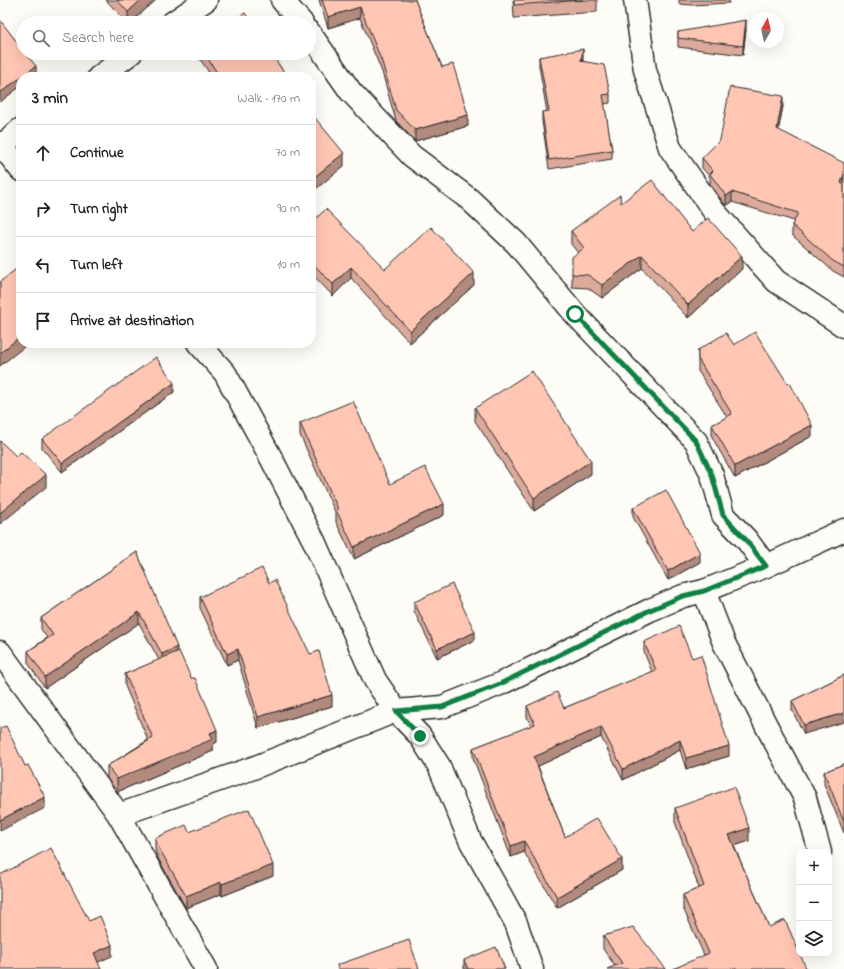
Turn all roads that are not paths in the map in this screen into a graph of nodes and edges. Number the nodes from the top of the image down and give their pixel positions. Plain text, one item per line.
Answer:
1 (206, 0) edge
2 (282, 0) edge
3 (635, 0) edge
4 (182, 16) edge
5 (296, 16) edge
6 (316, 42) edge
7 (122, 60) edge
8 (106, 72) edge
9 (16, 133) edge
10 (1, 144) edge
11 (16, 164) edge
12 (844, 326) edge
13 (202, 348) edge
14 (844, 530) edge
15 (766, 566) junction
16 (704, 591) junction
17 (0, 652) edge
18 (396, 711) junction
19 (119, 815) junction
20 (819, 849) edge
21 (206, 969) edge
22 (532, 969) edge

1 - 4 street
2 - 5 street
3 - 12 street
6 - 15 street
7 - 8 street
9 - 10 street
10 - 11 street
13 - 18 street
14 - 15 street
15 - 16 street
16 - 18 street
16 - 20 street
17 - 19 street
18 - 19 street
18 - 22 street
19 - 21 street

